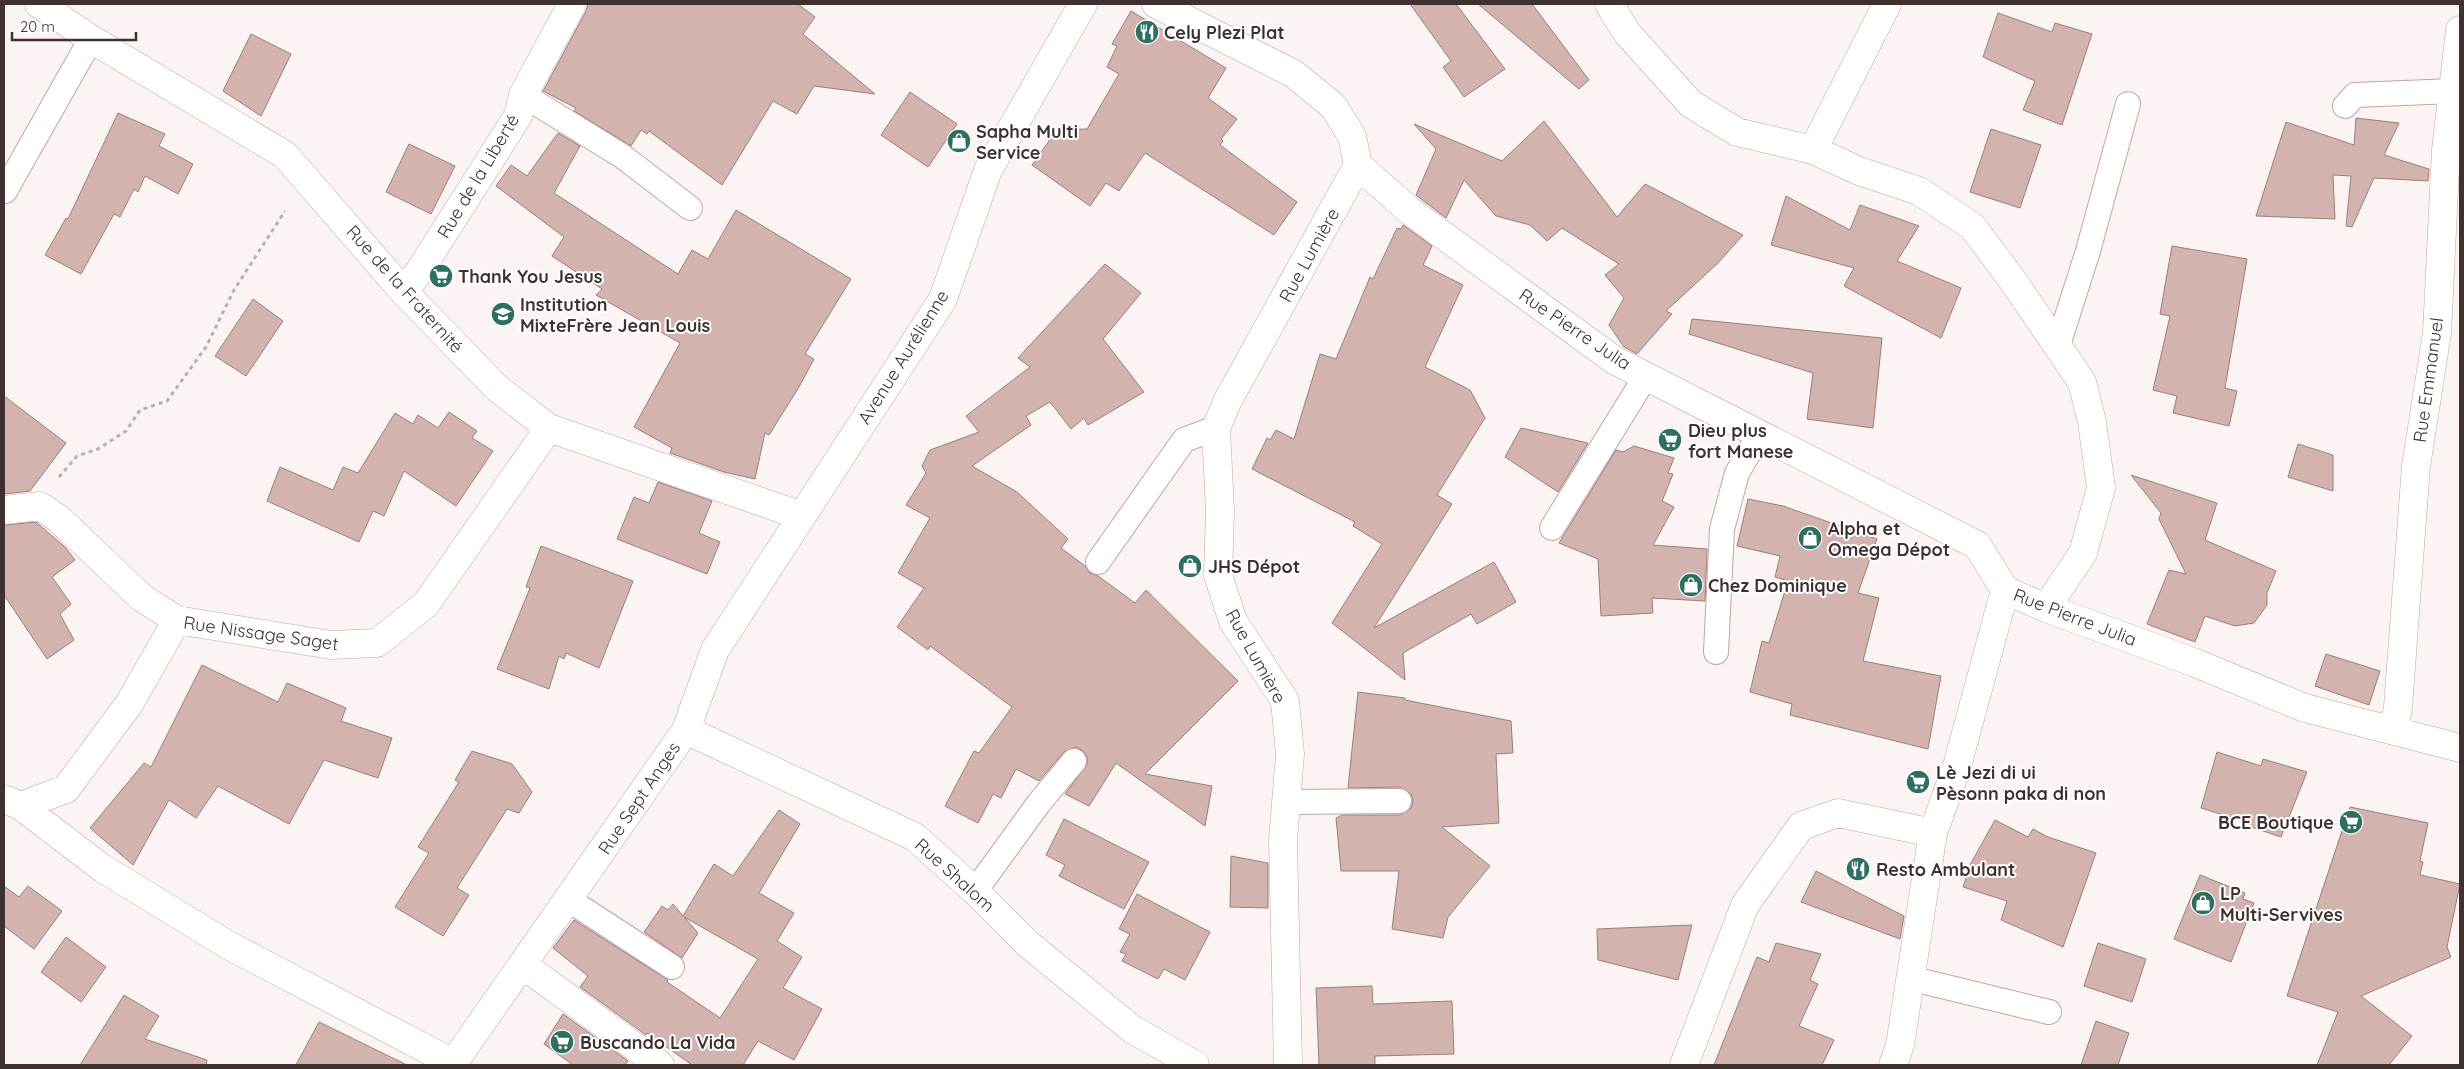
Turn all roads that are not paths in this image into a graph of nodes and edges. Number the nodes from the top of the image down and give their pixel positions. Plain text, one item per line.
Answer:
1 (39, 4) edge
2 (570, 4) edge
3 (1083, 4) edge
4 (1156, 4) edge
5 (1609, 4) edge
6 (1887, 4) edge
7 (2460, 30) edge
8 (91, 39) junction
9 (2453, 91) junction
10 (523, 95) junction
11 (2128, 104) dead end
12 (2345, 106) dead end
13 (1813, 150) junction
14 (1358, 165) junction
15 (5, 191) edge
16 (690, 208) dead end
17 (403, 291) junction
18 (2058, 345) junction
19 (1646, 376) junction
20 (549, 428) junction
21 (1216, 428) junction
22 (1760, 434) junction
23 (4, 510) edge
24 (802, 516) junction
25 (1552, 528) dead end
26 (1098, 562) dead end
27 (2005, 590) junction
28 (2046, 608) junction
29 (177, 620) junction
30 (1716, 652) dead end
31 (2394, 729) junction
32 (686, 730) junction
33 (2460, 748) edge
34 (1074, 761) dead end
35 (1399, 801) dead end
36 (12, 802) edge
37 (1286, 802) junction
38 (1933, 833) junction
39 (975, 891) junction
40 (569, 900) junction
41 (523, 964) junction
42 (672, 967) dead end
43 (1909, 978) junction
44 (2049, 1012) dead end
45 (452, 1064) edge
46 (660, 1065) edge
47 (1195, 1065) edge
48 (1288, 1065) edge
49 (1684, 1065) edge
50 (1893, 1065) edge

1 - 8 street, Rue de la Fraternité
2 - 10 street, Rue de la Liberté
3 - 24 street, Avenue Aurélienne
4 - 14 street
5 - 13 street
6 - 13 street
7 - 9 street, Rue Emmanuel
8 - 15 lane
8 - 17 street, Rue de la Fraternité
9 - 12 lane
9 - 31 street, Rue Emmanuel
10 - 16 lane
10 - 17 street, Rue de la Liberté
11 - 18 lane
13 - 18 street
14 - 19 street, Rue Pierre Julia
14 - 21 street, Rue Lumière
17 - 20 street, Rue de la Fraternité
18 - 28 street
19 - 22 street, Rue Pierre Julia
19 - 25 lane
20 - 24 street, Rue de la Fraternité
20 - 29 street, Rue Nissage Saget
21 - 26 lane
21 - 37 street, Rue Lumière
22 - 27 street, Rue Pierre Julia
22 - 30 lane
23 - 29 street
24 - 32 street, Rue Sept Anges
27 - 28 street, Rue Pierre Julia
27 - 38 street
28 - 31 street, Rue Pierre Julia
29 - 36 street, Rue Nissage Saget
31 - 33 street, Rue Pierre Julia
32 - 39 street, Rue Shalom
32 - 40 street, Rue Sept Anges
34 - 39 lane
35 - 37 lane
36 - 45 street
37 - 48 street, Rue Lumière
38 - 43 street
38 - 49 street
39 - 47 street, Rue Shalom
40 - 41 street, Rue Sept Anges
40 - 42 lane
41 - 45 street, Rue Sept Anges
41 - 46 street
43 - 44 lane
43 - 50 street

